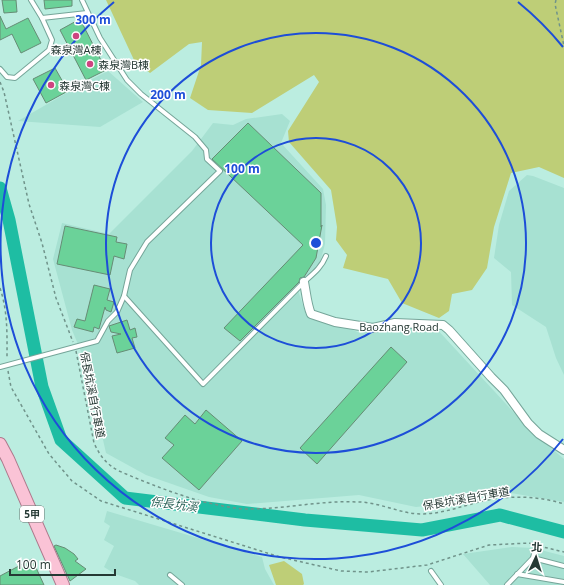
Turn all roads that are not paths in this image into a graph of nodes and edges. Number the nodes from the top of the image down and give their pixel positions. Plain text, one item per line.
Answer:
1 (32, 0) edge
2 (82, 0) edge
3 (87, 13) junction
4 (42, 18) junction
5 (0, 70) edge
6 (326, 256) dead end
7 (304, 282) junction
8 (124, 296) junction
9 (0, 367) edge
10 (0, 444) edge
11 (564, 450) edge
12 (0, 461) edge
13 (535, 550) dead end
14 (533, 558) junction
15 (564, 566) edge
16 (431, 571) dead end
17 (170, 574) dead end
18 (517, 574) junction
19 (564, 582) edge
20 (54, 585) edge
21 (63, 585) edge
22 (182, 585) edge
23 (441, 585) edge
24 (507, 585) edge

1 - 4 lane
2 - 3 lane
3 - 4 lane
3 - 8 lane
4 - 5 lane
6 - 7 lane
7 - 8 lane
7 - 11 street, Baozhang Road
8 - 9 lane
10 - 21 main road, 5甲
12 - 20 main road, 5甲
13 - 14 lane
14 - 15 lane
14 - 18 lane
16 - 23 lane
17 - 22 lane
18 - 19 lane
18 - 24 lane

